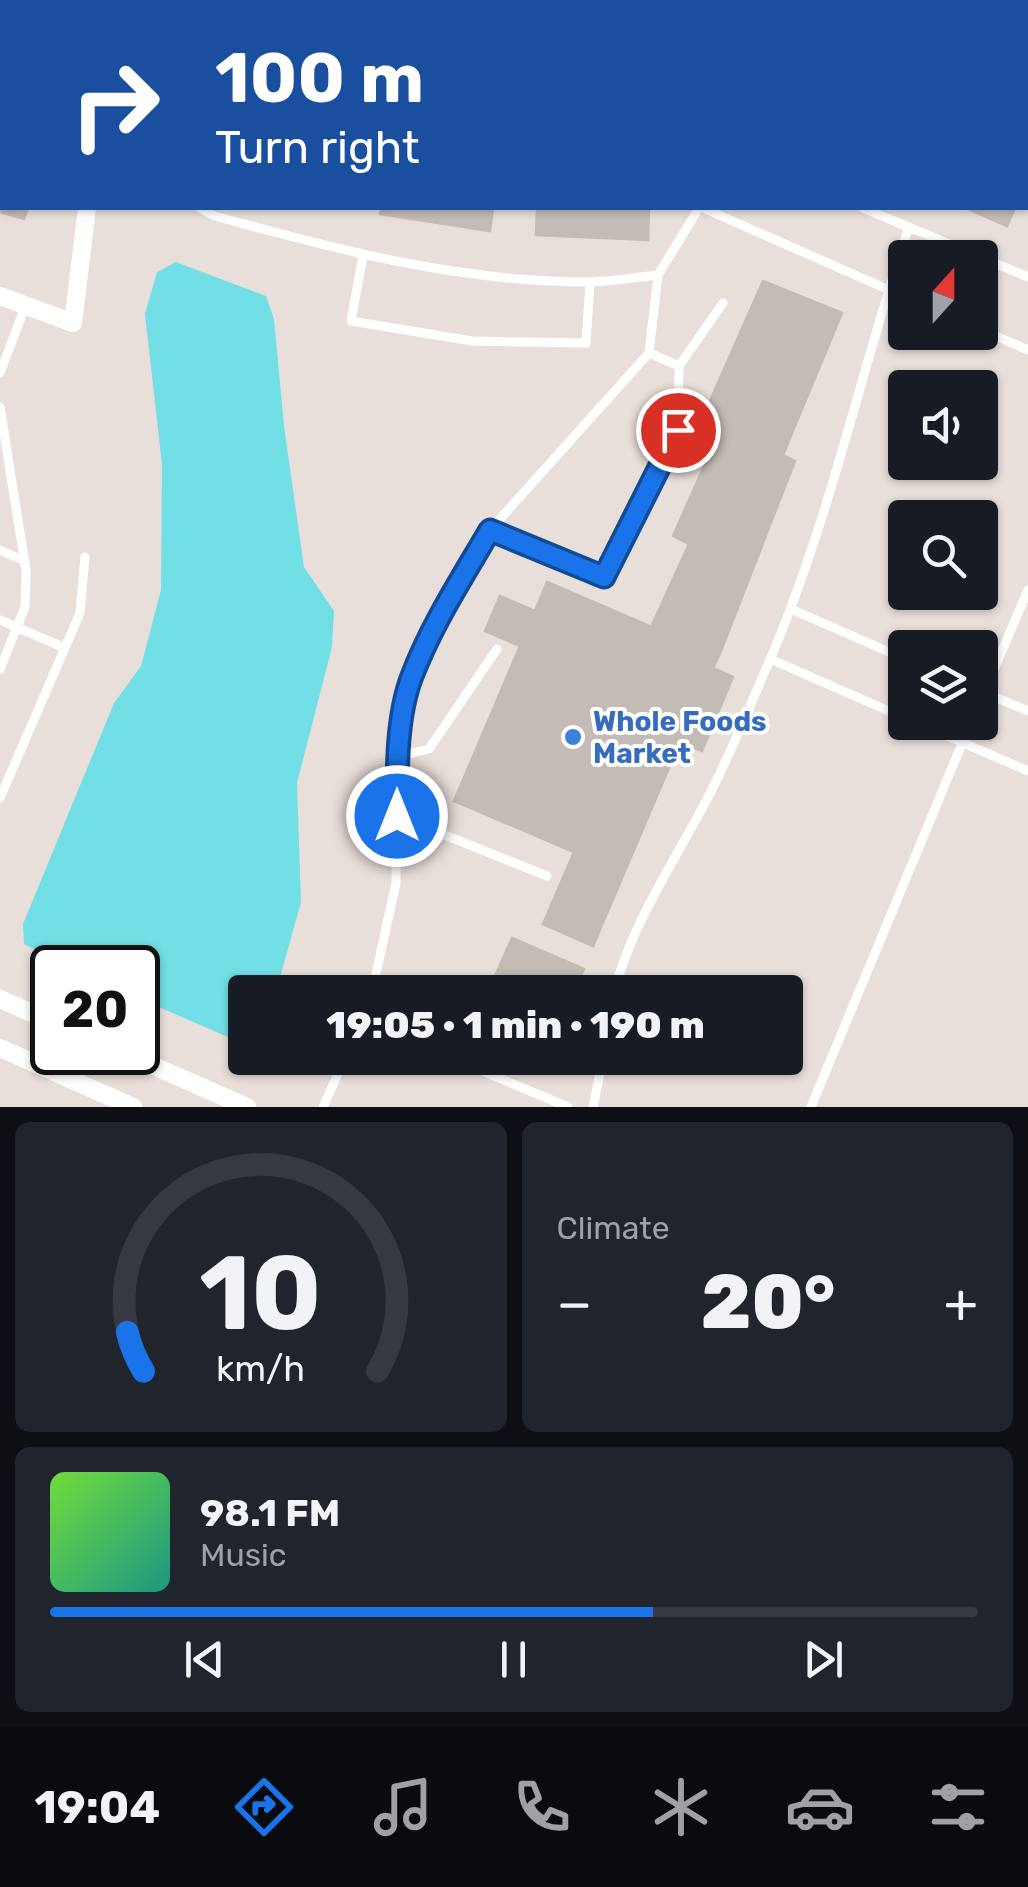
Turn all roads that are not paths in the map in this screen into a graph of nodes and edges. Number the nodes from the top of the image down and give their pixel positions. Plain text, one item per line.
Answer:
1 (87, 210) edge
2 (204, 210) edge
3 (700, 210) edge
4 (706, 210) edge
5 (869, 210) edge
6 (909, 227) junction
7 (905, 240) edge
8 (363, 256) junction
9 (658, 274) junction
10 (1028, 277) edge
11 (590, 282) junction
12 (888, 290) joint
13 (0, 296) edge
14 (723, 303) dead end
15 (25, 306) junction
16 (998, 338) edge
17 (1028, 350) edge
18 (649, 353) junction
19 (679, 366) junction
20 (0, 373) edge
21 (0, 407) edge
22 (490, 530) junction
23 (0, 550) edge
24 (86, 557) dead end
25 (24, 560) junction
26 (1028, 590) edge
27 (791, 609) junction
28 (1016, 616) junction
29 (0, 620) edge
30 (1028, 621) edge
31 (17, 627) junction
32 (65, 648) junction
33 (497, 649) dead end
34 (888, 652) edge
35 (998, 657) edge
36 (770, 659) junction
37 (0, 668) edge
38 (998, 701) edge
39 (888, 711) edge
40 (1028, 711) edge
41 (953, 740) edge
42 (964, 740) edge
43 (962, 744) junction
44 (397, 757) junction
45 (1028, 771) edge
46 (0, 798) edge
47 (397, 816) junction
48 (547, 876) dead end
49 (376, 975) edge
50 (621, 975) edge
51 (0, 999) edge
52 (30, 1012) edge
53 (0, 1048) edge
54 (160, 1069) edge
55 (337, 1075) edge
56 (491, 1075) edge
57 (599, 1075) edge
58 (133, 1107) edge
59 (246, 1107) edge
60 (323, 1107) edge
61 (568, 1107) edge
62 (592, 1107) edge
63 (810, 1107) edge

1 - 15 street
2 - 8 lane
3 - 9 lane
4 - 12 lane
5 - 6 lane
6 - 7 lane
6 - 10 lane
8 - 11 lane
8 - 11 lane
9 - 11 lane
9 - 18 lane
12 - 27 lane
13 - 15 street
14 - 19 lane
15 - 20 lane
16 - 17 lane
18 - 19 lane
18 - 22 lane
19 - 22 lane
21 - 25 lane
22 - 44 lane
23 - 25 lane
24 - 32 lane
25 - 31 lane
26 - 28 lane
27 - 34 lane
27 - 36 lane
28 - 30 lane
28 - 35 lane
29 - 31 lane
31 - 32 lane
31 - 37 lane
32 - 46 lane
33 - 44 lane
36 - 39 lane
36 - 50 lane
38 - 40 lane
41 - 43 lane
42 - 43 lane
43 - 45 lane
43 - 63 lane
44 - 47 lane
47 - 48 lane
47 - 49 lane
51 - 52 street
53 - 58 street
54 - 59 street
55 - 60 lane
56 - 61 lane
57 - 62 lane

